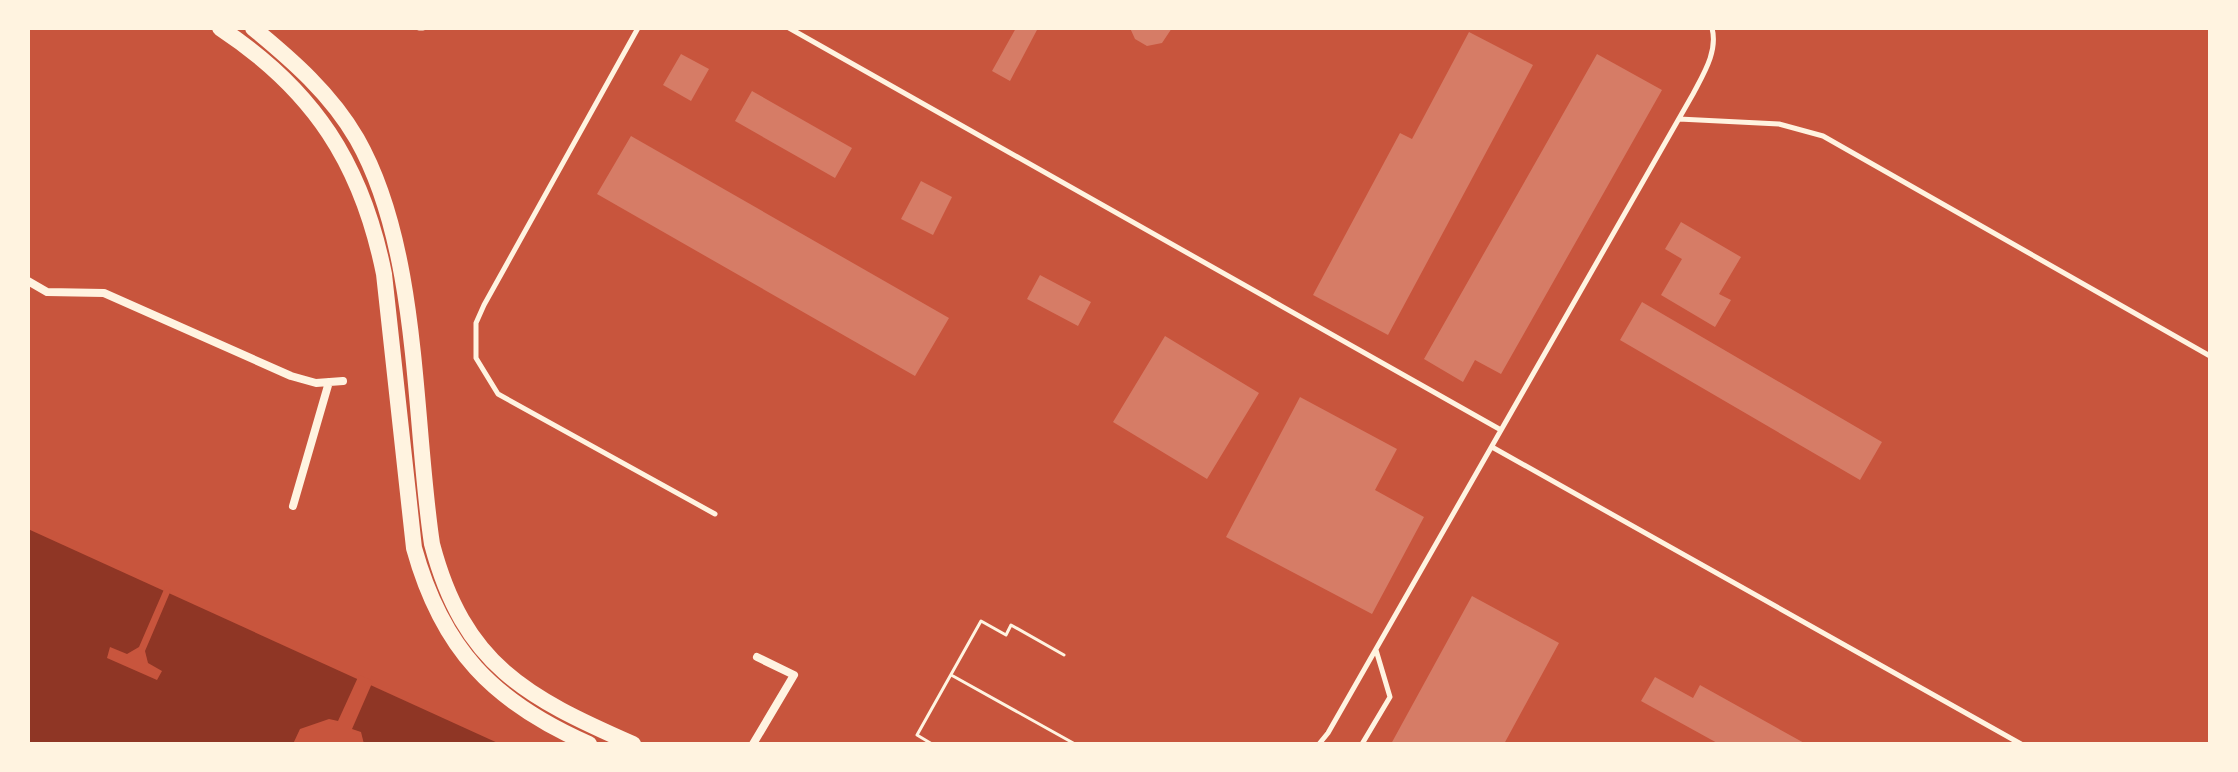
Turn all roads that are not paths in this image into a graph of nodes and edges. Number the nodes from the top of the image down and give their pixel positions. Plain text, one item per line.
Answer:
1 (220, 28) edge
2 (253, 28) edge
3 (638, 28) edge
4 (789, 28) edge
5 (1712, 28) edge
6 (1679, 119) junction
7 (28, 281) edge
8 (2210, 356) edge
9 (343, 381) dead end
10 (329, 382) junction
11 (1501, 430) junction
12 (1492, 447) junction
13 (293, 506) dead end
14 (715, 514) dead end
15 (1376, 650) junction
16 (757, 657) dead end
17 (1328, 733) junction
18 (754, 741) edge
19 (589, 744) edge
20 (633, 744) edge
21 (766, 744) edge
22 (1319, 744) edge
23 (1327, 744) edge
24 (1362, 744) edge
25 (2021, 744) edge

1 - 19 main road
2 - 20 main road
3 - 14 lane
4 - 11 lane
5 - 6 lane
6 - 8 lane
6 - 11 lane
7 - 10 street
9 - 10 street
10 - 13 street
11 - 12 lane
12 - 15 lane
12 - 25 lane
15 - 17 lane
15 - 24 lane
16 - 18 street
17 - 22 lane
17 - 23 lane
18 - 21 lane

